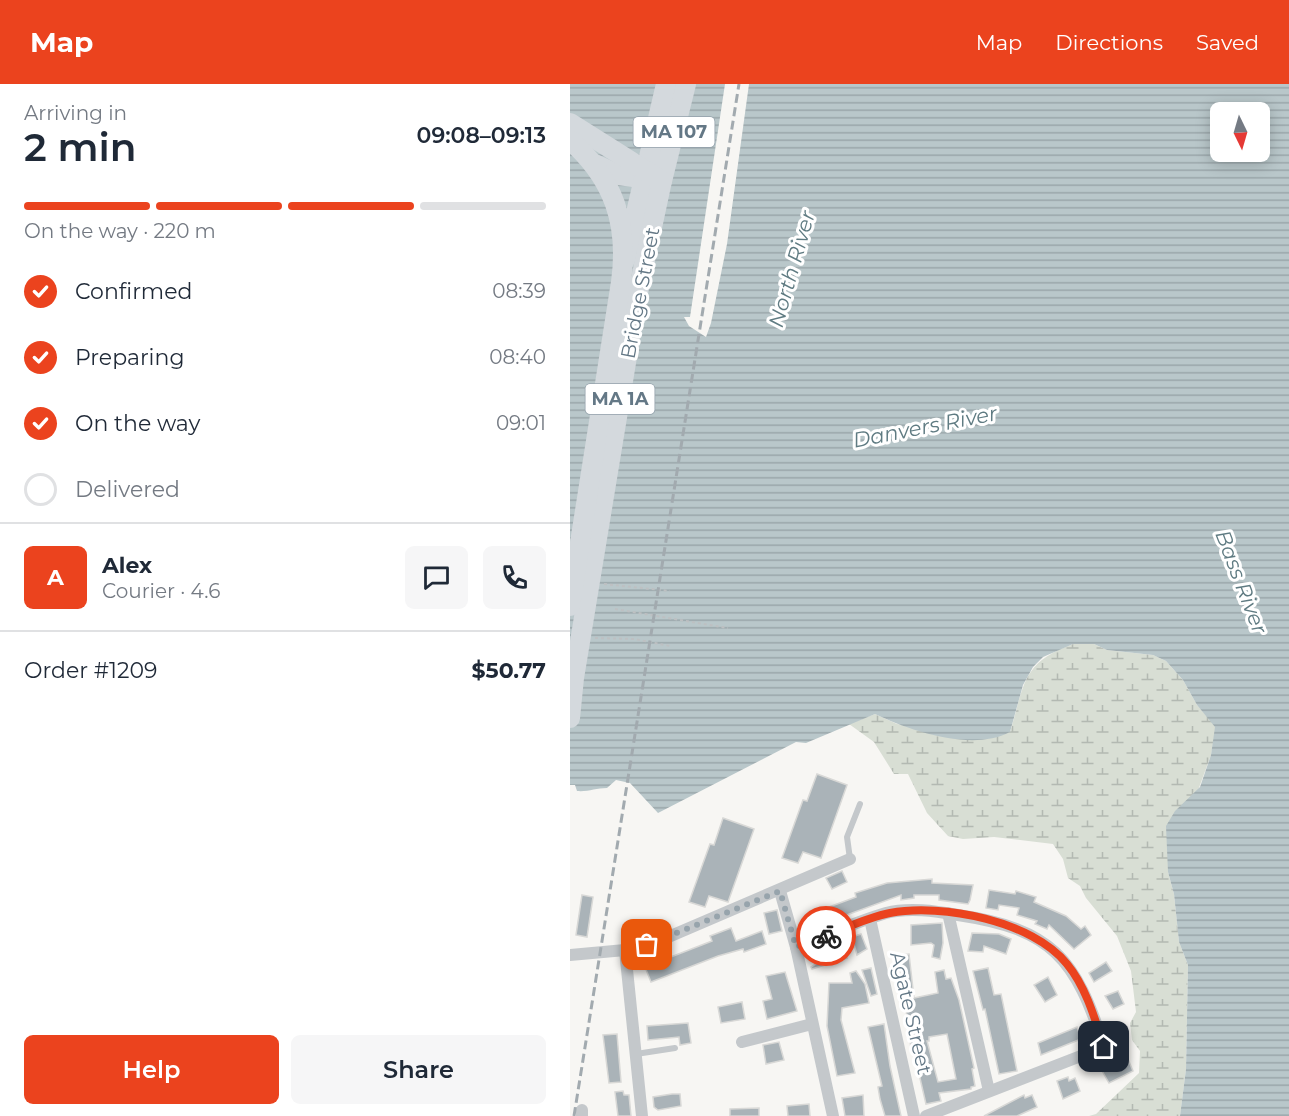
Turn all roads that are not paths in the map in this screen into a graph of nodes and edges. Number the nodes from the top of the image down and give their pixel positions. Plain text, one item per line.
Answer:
1 (666, 84) edge
2 (686, 84) edge
3 (570, 123) edge
4 (570, 140) edge
5 (595, 164) junction
6 (650, 177) junction
7 (623, 269) junction
8 (577, 612) edge
9 (570, 718) edge
10 (860, 804) dead end
11 (850, 859) joint
12 (780, 891) junction
13 (948, 913) junction
14 (870, 919) junction
15 (796, 947) junction
16 (625, 950) junction
17 (570, 955) edge
18 (812, 1024) junction
19 (742, 1042) dead end
20 (675, 1048) dead end
21 (636, 1054) junction
22 (989, 1091) junction
23 (642, 1116) edge
24 (833, 1116) edge
25 (914, 1116) edge
26 (926, 1116) edge

1 - 6 main road, MA 107
2 - 6 main road, MA 107
3 - 6 main road
4 - 5 main road, Bridge Street / MA 1A
5 - 6 main road, Bridge Street
5 - 7 main road, Bridge Street / MA 1A
6 - 7 main road, MA 107
6 - 8 main road, Bridge Street / MA 1A
7 - 8 main road, Bridge Street / MA 1A
8 - 9 main road, MA 1A
10 - 11 lane
11 - 12 street
12 - 15 street
12 - 16 street
13 - 14 street
13 - 22 street
13 - 22 street
14 - 15 street
14 - 25 street, Agate Street
15 - 18 street
16 - 17 street
16 - 21 street
18 - 19 street
18 - 24 street
20 - 21 lane
21 - 23 street
22 - 26 street

